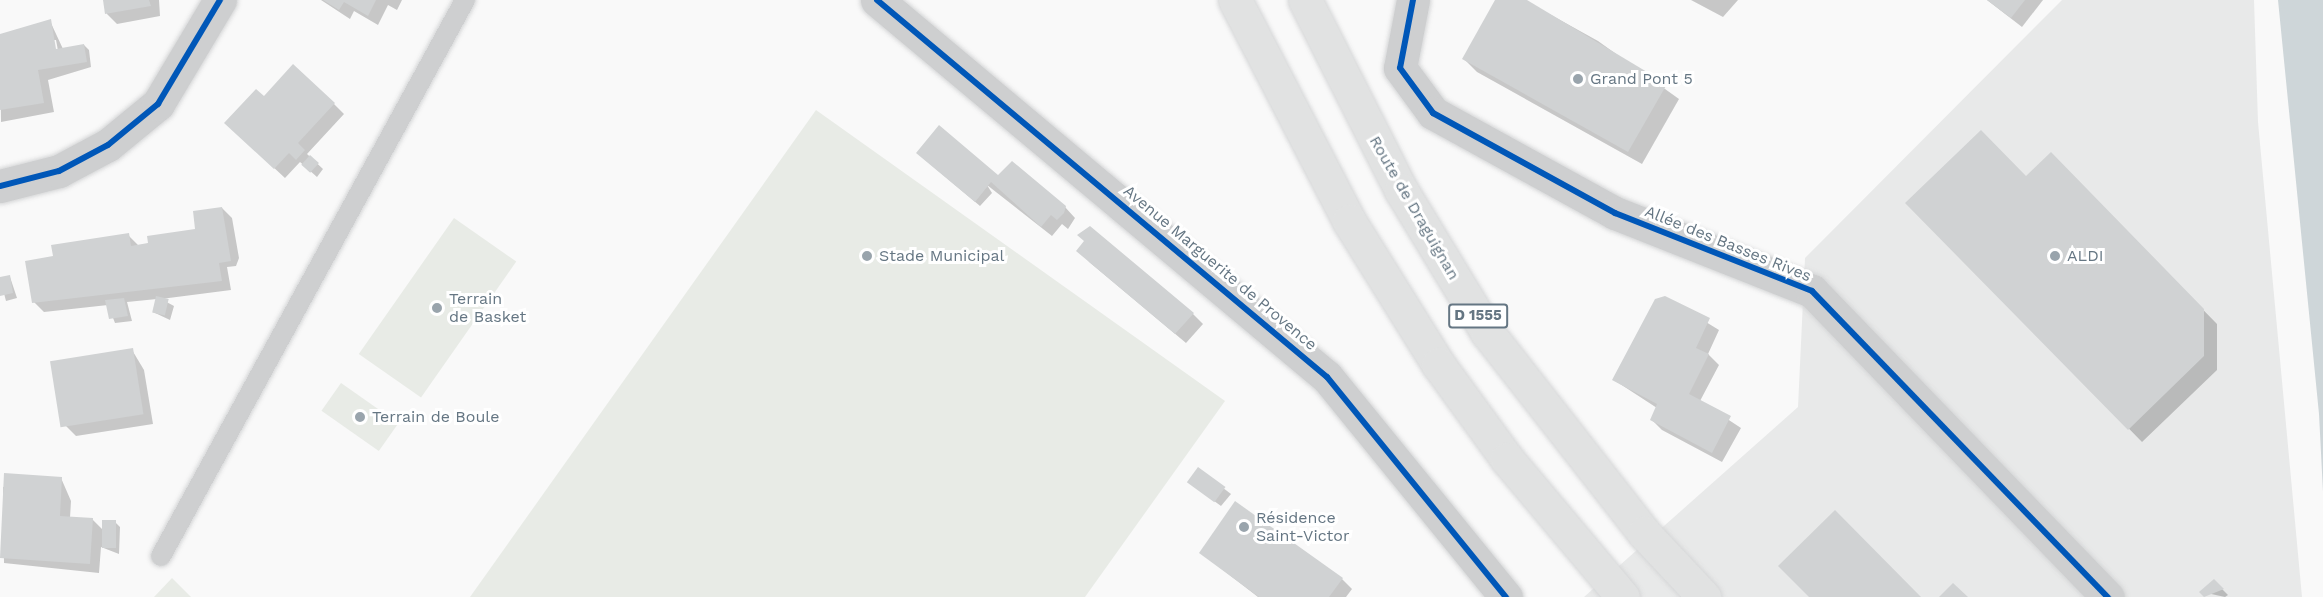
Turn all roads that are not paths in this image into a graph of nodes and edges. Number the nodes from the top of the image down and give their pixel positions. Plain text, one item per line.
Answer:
1 (220, 0) edge
2 (465, 0) edge
3 (877, 0) edge
4 (1235, 0) edge
5 (1305, 0) edge
6 (1413, 0) edge
7 (0, 186) edge
8 (161, 556) dead end
9 (1506, 597) edge
10 (1623, 597) edge
11 (1704, 597) edge
12 (2108, 597) edge

1 - 7 street
2 - 8 lane
3 - 9 street, Avenue Marguerite de Provence
4 - 10 main road
5 - 11 main road, Route de Draguignan / D 1555
6 - 12 street, Allée des Basses Rives

